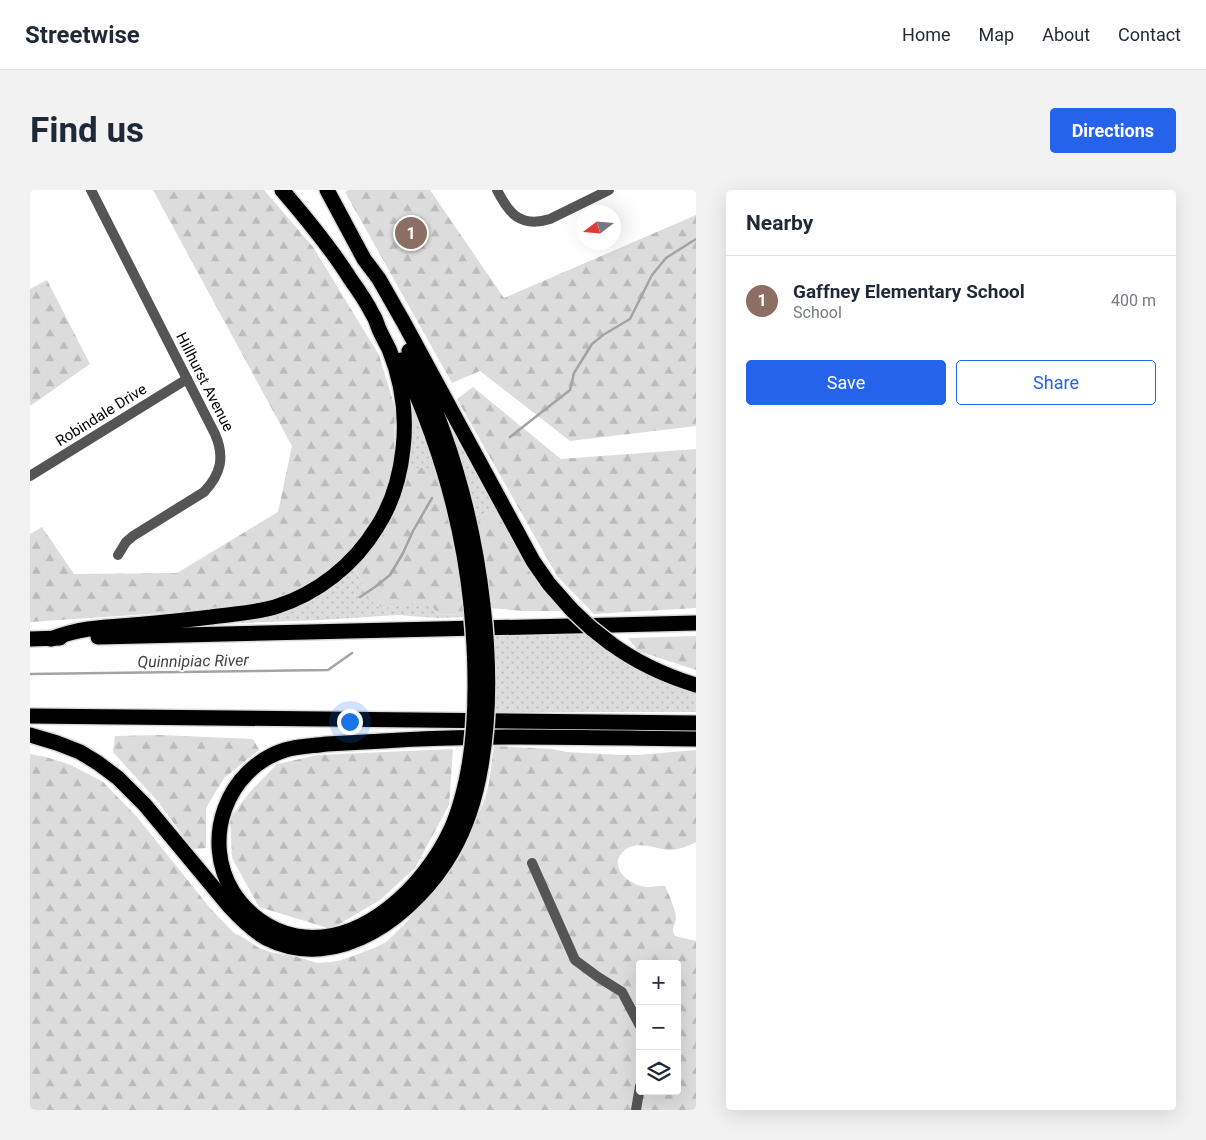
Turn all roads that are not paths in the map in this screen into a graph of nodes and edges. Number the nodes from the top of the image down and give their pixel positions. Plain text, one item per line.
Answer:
1 (91, 190) edge
2 (282, 190) edge
3 (327, 190) edge
4 (497, 190) edge
5 (609, 190) edge
6 (364, 259) junction
7 (374, 316) junction
8 (187, 379) junction
9 (30, 476) edge
10 (118, 556) dead end
11 (477, 605) junction
12 (696, 623) edge
13 (51, 638) junction
14 (30, 639) edge
15 (696, 685) edge
16 (30, 716) edge
17 (696, 723) edge
18 (30, 735) edge
19 (696, 739) edge
20 (475, 766) junction
21 (532, 863) dead end
22 (636, 1018) edge
23 (638, 1095) edge
24 (636, 1110) edge

1 - 8 street, Hillhurst Avenue
2 - 7 highway
3 - 6 highway
4 - 5 street
6 - 11 highway
6 - 15 highway, bridge
7 - 11 highway
7 - 13 highway
8 - 9 street, Robindale Drive
8 - 10 street, Hillhurst Avenue
11 - 20 highway, bridge
12 - 13 highway
13 - 14 highway
16 - 17 highway
18 - 20 highway
19 - 20 highway
21 - 22 street
23 - 24 street

